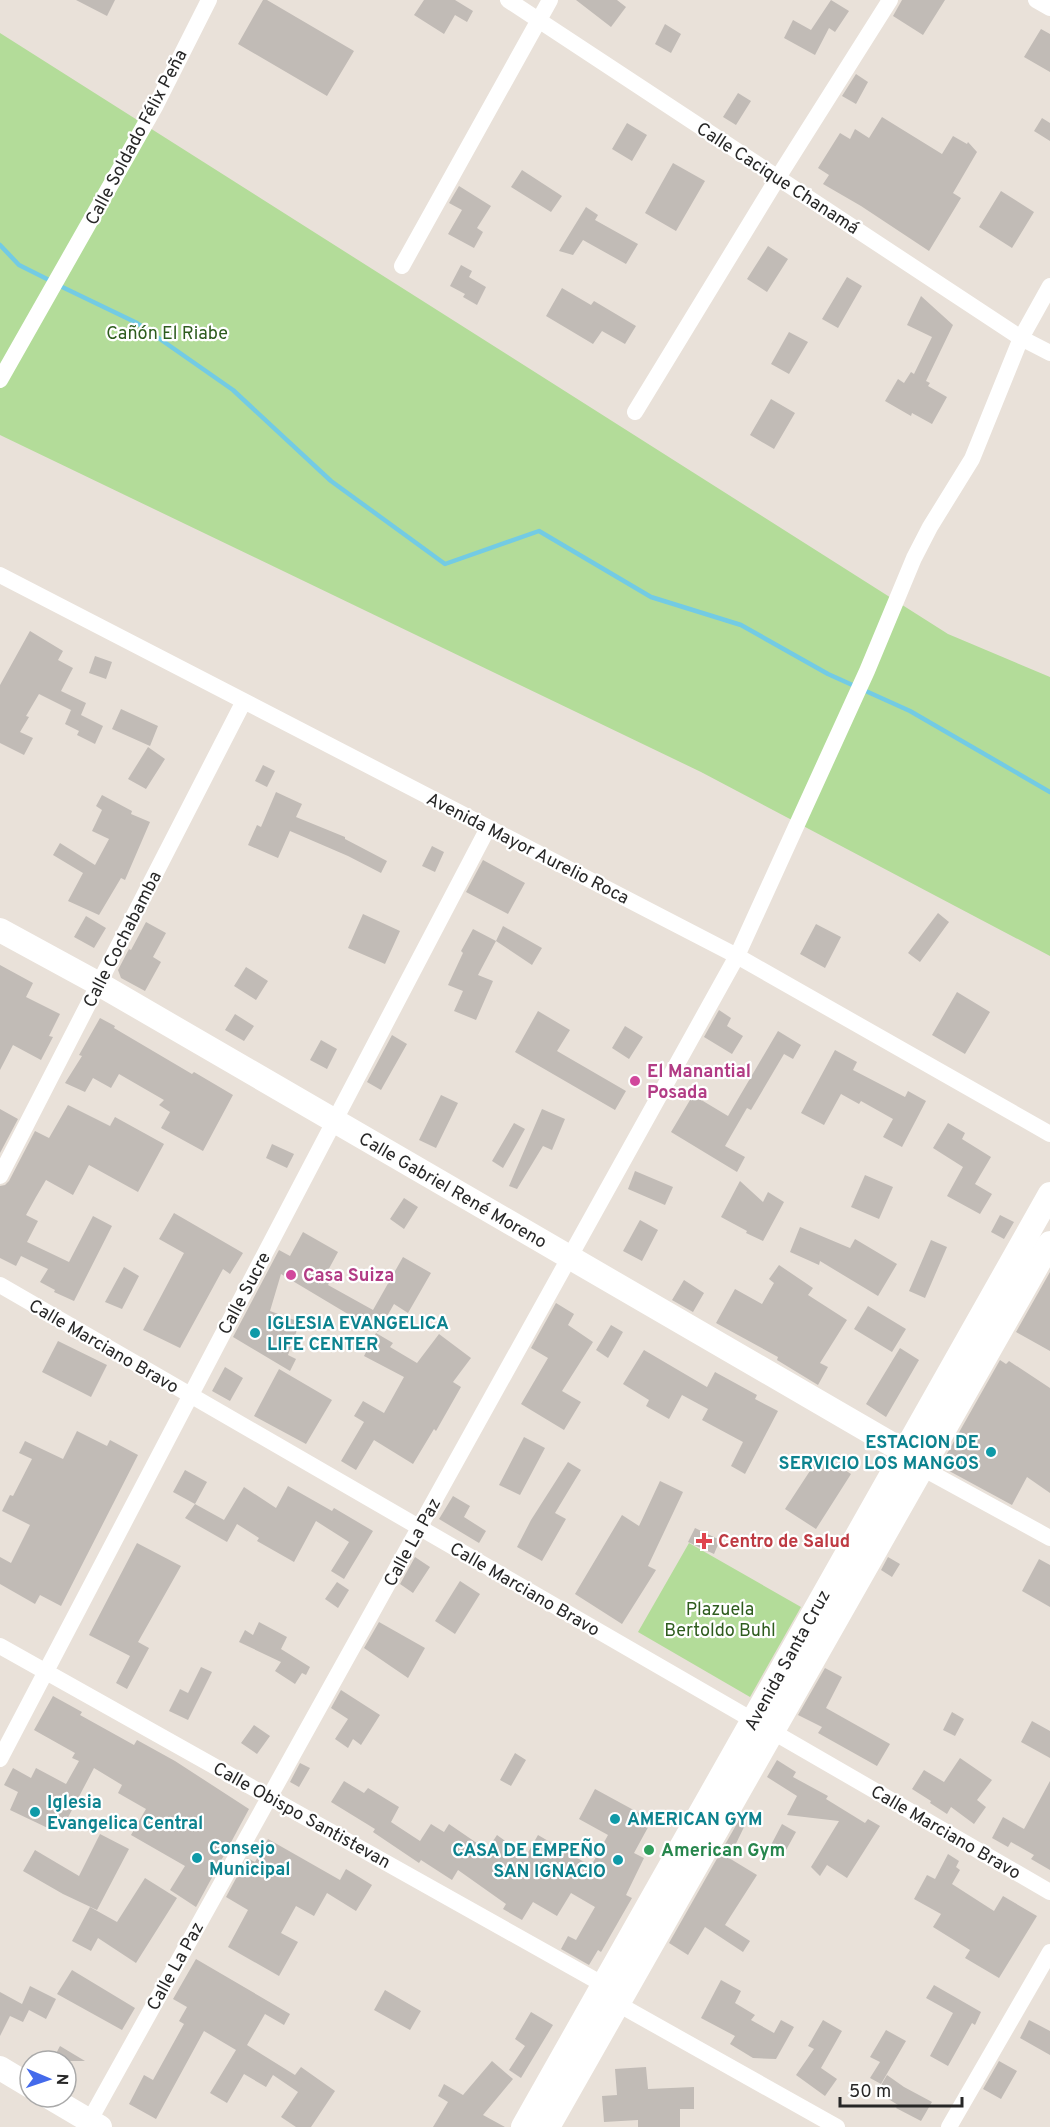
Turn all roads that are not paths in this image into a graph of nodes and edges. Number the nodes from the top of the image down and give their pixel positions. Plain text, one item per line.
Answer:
1 (209, 0) edge
2 (508, 0) edge
3 (550, 0) edge
4 (890, 0) edge
5 (1036, 0) edge
6 (1050, 8) edge
7 (539, 19) junction
8 (777, 179) junction
9 (402, 266) dead end
10 (1050, 286) edge
11 (1022, 338) junction
12 (1050, 353) edge
13 (0, 380) edge
14 (635, 412) dead end
15 (0, 575) edge
16 (244, 701) junction
17 (488, 828) junction
18 (0, 930) edge
19 (737, 956) junction
20 (99, 984) junction
21 (334, 1121) junction
22 (1050, 1134) edge
23 (0, 1176) edge
24 (1050, 1194) edge
25 (1050, 1243) edge
26 (570, 1257) junction
27 (0, 1286) edge
28 (191, 1395) junction
29 (913, 1460) junction
30 (419, 1528) junction
31 (1050, 1538) edge
32 (0, 1646) edge
33 (46, 1672) junction
34 (763, 1726) junction
35 (0, 1759) edge
36 (270, 1797) junction
37 (1050, 1892) edge
38 (1050, 1952) edge
39 (603, 1985) junction
40 (618, 2004) junction
41 (0, 2068) edge
42 (18, 2079) edge
43 (67, 2109) edge
44 (92, 2125) edge
45 (523, 2127) edge
46 (548, 2127) edge
47 (837, 2127) edge
48 (949, 2127) edge

1 - 13 street, Calle Soldado Félix Peña
2 - 7 street, Calle Cacique Chanamá
3 - 7 street
4 - 8 street
5 - 6 street
7 - 8 street, Calle Cacique Chanamá
7 - 9 street
8 - 11 street, Calle Cacique Chanamá
8 - 14 street
10 - 11 street, Calle La Paz
11 - 12 street, Calle Cacique Chanamá
11 - 19 street, Calle La Paz
15 - 16 street, Avenida Mayor Aurelio Roca
16 - 17 street, Avenida Mayor Aurelio Roca
16 - 20 street, Calle Cochabamba
17 - 19 street, Avenida Mayor Aurelio Roca
17 - 21 street, Calle Sucre
18 - 20 main road, Calle Gabriel René Moreno
19 - 22 street, Avenida Mayor Aurelio Roca
19 - 26 street, Calle La Paz
20 - 21 main road, Calle Gabriel René Moreno
20 - 23 street, Calle Cochabamba
21 - 26 main road, Calle Gabriel René Moreno
21 - 28 street, Calle Sucre
24 - 29 main road, Avenida Santa Cruz
25 - 29 main road, Avenida Santa Cruz
26 - 29 main road, Calle Gabriel René Moreno
26 - 30 street, Calle La Paz
27 - 28 street, Calle Marciano Bravo
28 - 30 street, Calle Marciano Bravo
28 - 33 street, Calle Sucre
29 - 31 street
29 - 34 main road, Avenida Santa Cruz
30 - 34 street, Calle Marciano Bravo
30 - 36 street, Calle La Paz
32 - 33 street, Calle Obispo Santistevan
33 - 35 street, Calle Sucre
33 - 36 street, Calle Obispo Santistevan
34 - 37 street, Calle Marciano Bravo
34 - 39 main road, Avenida Santa Cruz
34 - 40 main road, Avenida Santa Cruz
36 - 39 street, Calle Obispo Santistevan
36 - 44 street, Calle La Paz
38 - 48 street
39 - 45 main road, Avenida Santa Cruz
40 - 46 main road, Avenida Santa Cruz
40 - 47 street
41 - 42 main road
43 - 44 main road

